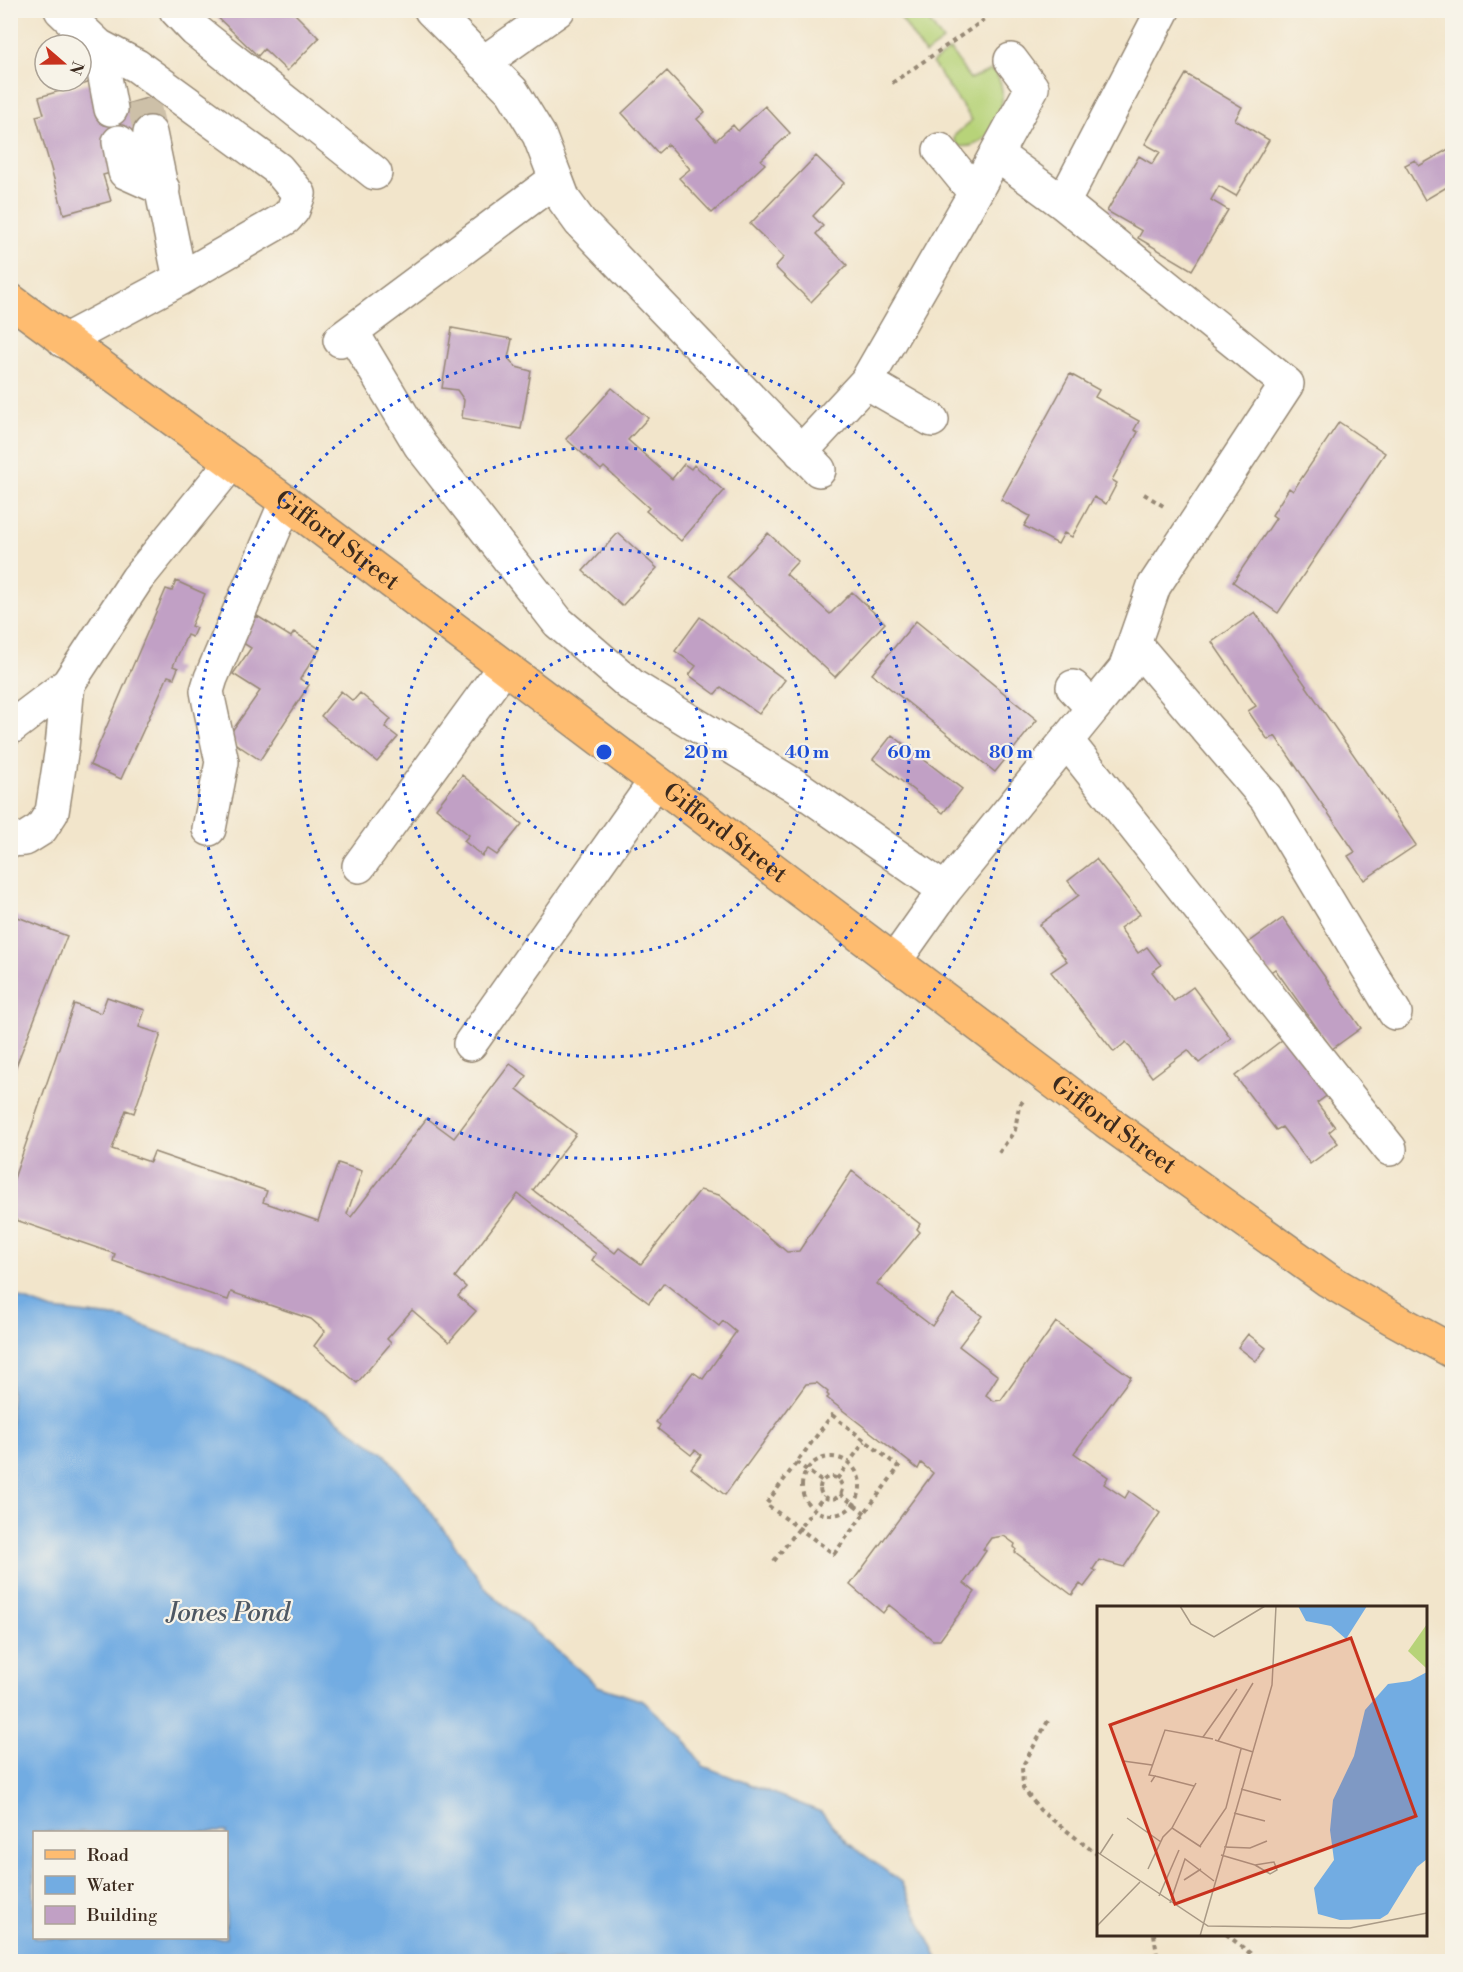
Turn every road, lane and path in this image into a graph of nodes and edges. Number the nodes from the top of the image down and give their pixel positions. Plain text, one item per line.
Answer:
1 (61, 10) edge
2 (176, 10) edge
3 (431, 10) edge
4 (558, 10) edge
5 (1163, 10) edge
6 (984, 20) dead end
7 (117, 55) junction
8 (1011, 60) dead end
9 (483, 63) junction
10 (892, 83) dead end
11 (135, 137) tunnel mouth
12 (940, 150) dead end
13 (996, 154) junction
14 (375, 173) dead end
15 (556, 179) junction
16 (975, 193) junction
17 (1063, 203) junction
18 (183, 277) junction
19 (10, 300) edge
20 (64, 341) junction
21 (866, 382) junction
22 (932, 420) dead end
23 (232, 462) junction
24 (286, 502) junction
25 (1134, 642) junction
26 (504, 667) junction
27 (68, 684) junction
28 (10, 729) edge
29 (1066, 740) junction
30 (655, 782) junction
31 (209, 829) dead end
32 (10, 840) edge
33 (359, 867) dead end
34 (945, 890) junction
35 (894, 962) junction
36 (1395, 1012) dead end
37 (470, 1044) dead end
38 (1028, 1092) dead end
39 (1390, 1149) dead end
40 (999, 1153) dead end
41 (1452, 1351) edge
42 (866, 1441) junction
43 (796, 1462) junction
44 (848, 1463) junction
45 (807, 1470) junction
46 (837, 1479) junction
47 (821, 1481) junction
48 (840, 1494) junction
49 (824, 1496) junction
50 (853, 1504) junction
51 (814, 1509) junction
52 (865, 1513) junction
53 (799, 1528) junction
54 (774, 1561) dead end
55 (1048, 1720) dead end
56 (1097, 1853) edge
57 (1154, 1936) edge
58 (1227, 1936) edge
59 (1158, 1962) edge
60 (1261, 1962) edge

1 - 7 lane
2 - 14 lane
3 - 9 lane
4 - 9 lane
5 - 17 lane
6 - 10 path
7 - 7 lane
7 - 18 lane
8 - 13 lane
9 - 15 lane
11 - 18 lane
12 - 16 lane
13 - 16 lane
13 - 17 lane
15 - 21 lane
15 - 34 lane
16 - 21 lane
17 - 25 lane
18 - 20 lane
19 - 20 main road, Gifford Street
20 - 23 main road, Gifford Street
21 - 22 lane
23 - 24 main road, Gifford Street
23 - 27 lane
24 - 26 main road, Gifford Street
24 - 31 lane
25 - 29 lane
25 - 36 lane
26 - 30 main road, Gifford Street
26 - 33 lane
27 - 28 lane
27 - 32 lane
29 - 34 lane
29 - 39 lane
30 - 35 main road, Gifford Street
30 - 37 lane
34 - 35 lane
35 - 41 main road, Gifford Street
38 - 40 path
42 - 43 path
42 - 44 path
42 - 52 path
43 - 45 path
43 - 53 path
44 - 45 path
44 - 46 path
44 - 50 path
45 - 47 path
45 - 51 path
46 - 47 path
46 - 48 path
47 - 49 path
48 - 49 path
48 - 50 path
49 - 51 path
50 - 51 path
50 - 52 path
51 - 53 path
52 - 53 path
53 - 54 path
55 - 56 path
57 - 59 path
58 - 60 path

